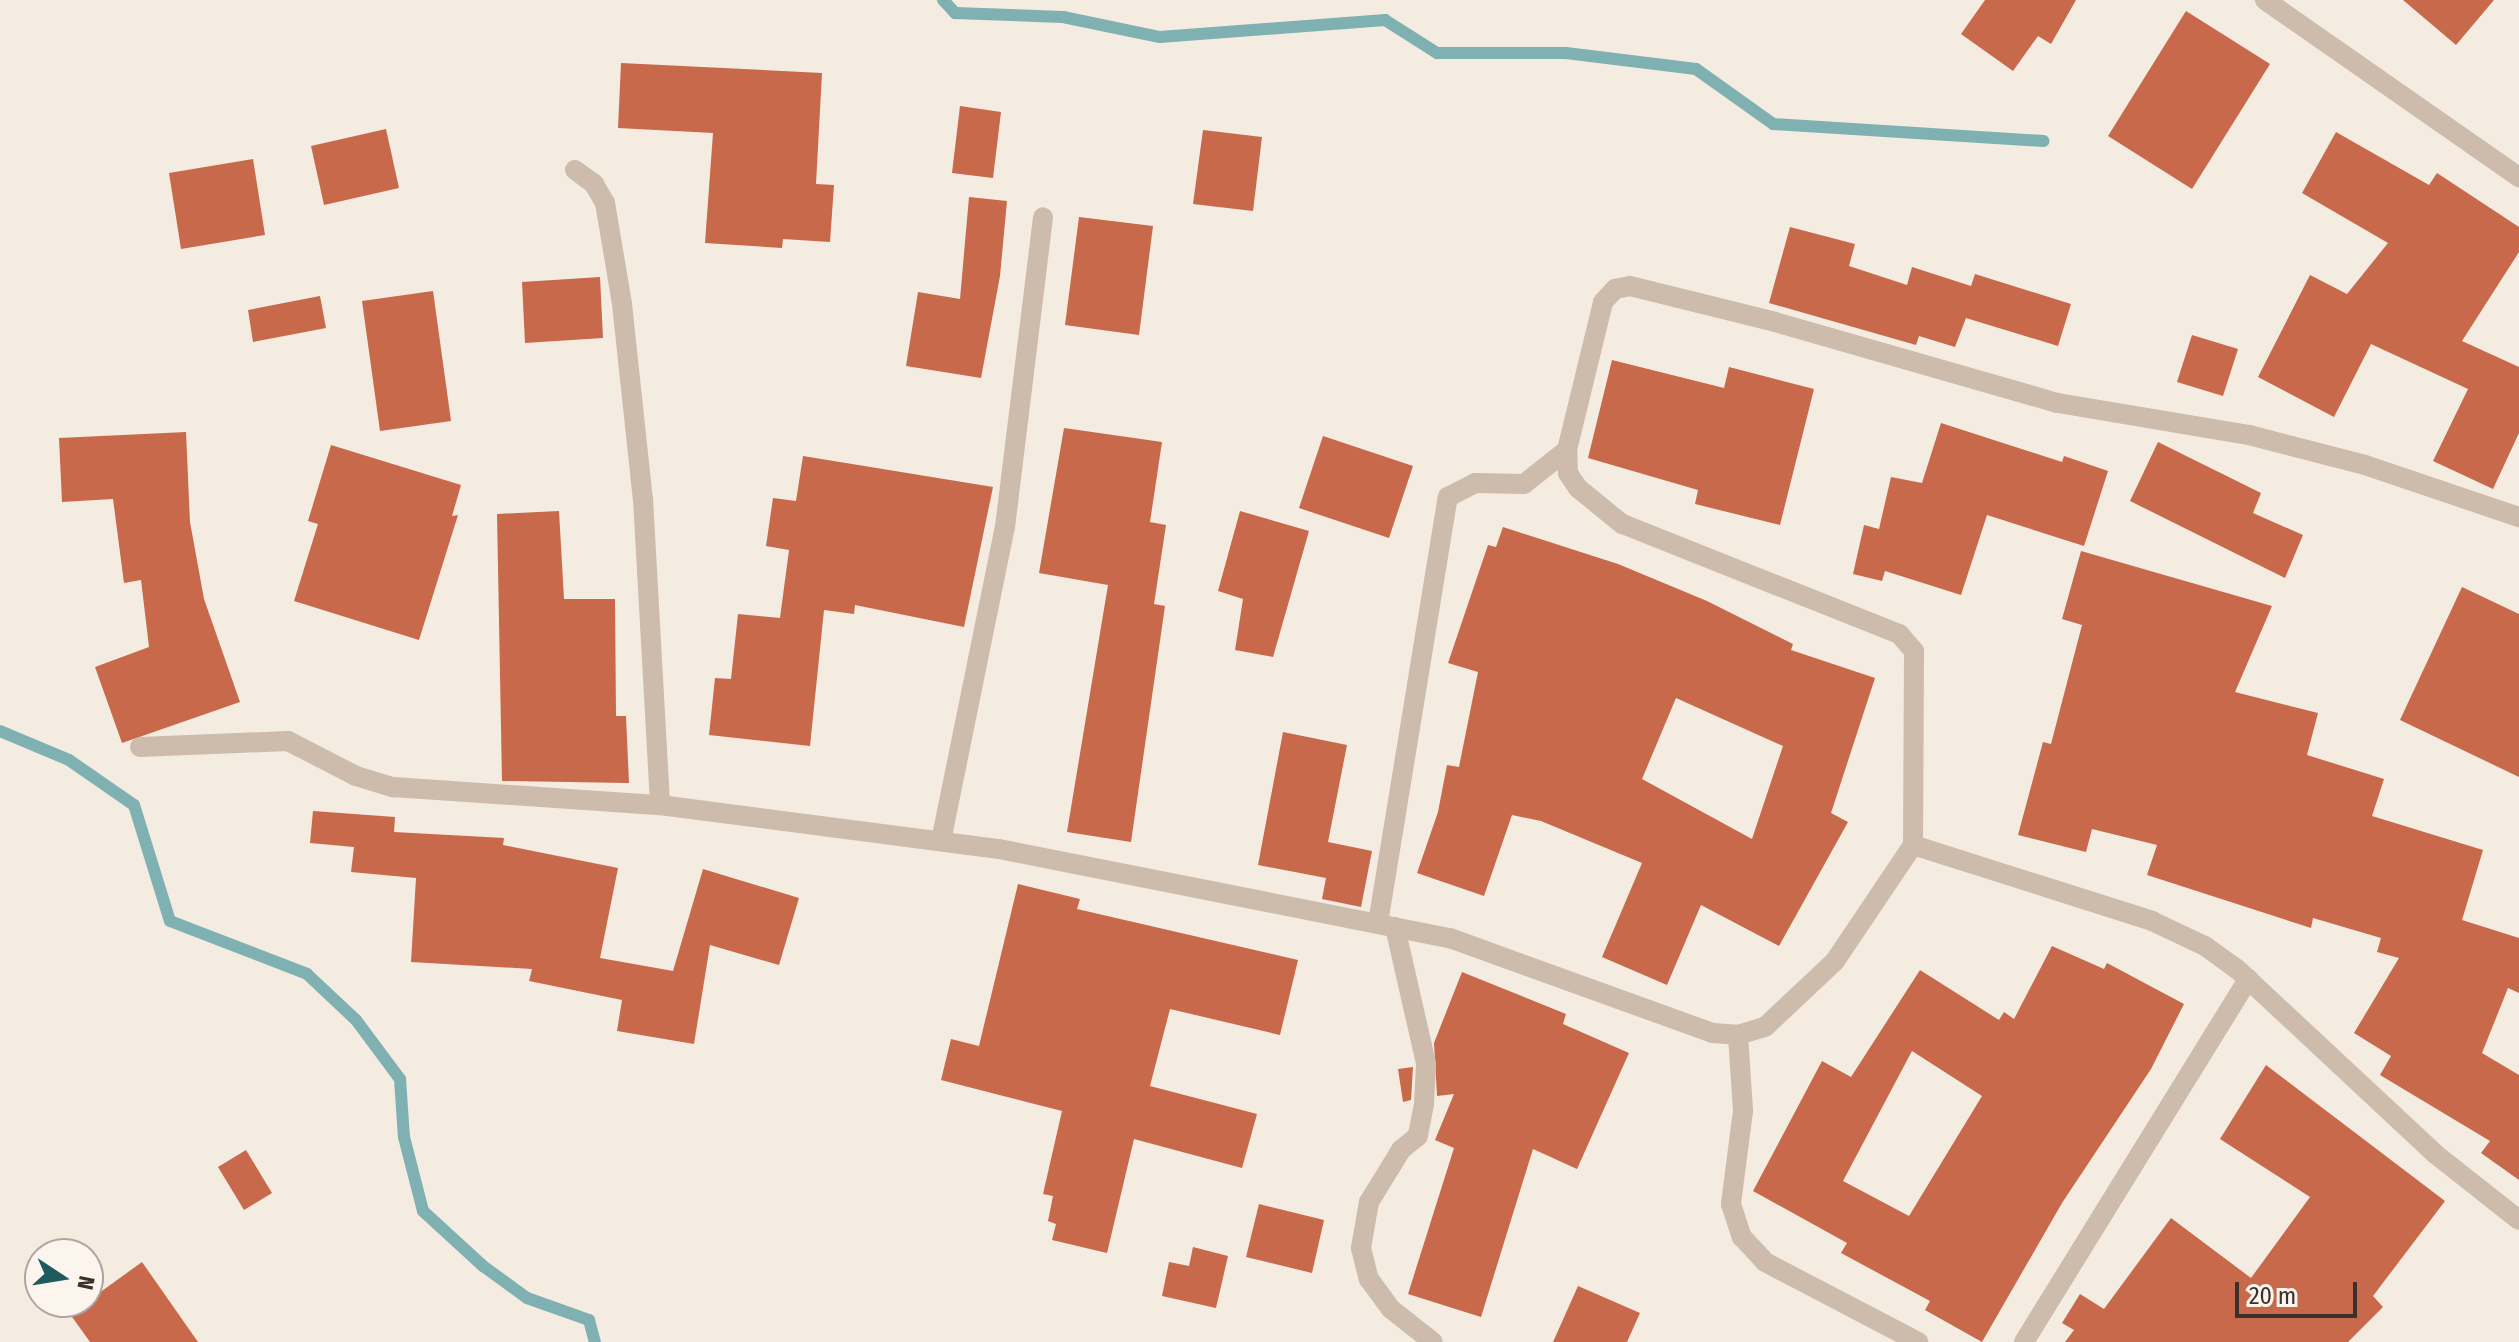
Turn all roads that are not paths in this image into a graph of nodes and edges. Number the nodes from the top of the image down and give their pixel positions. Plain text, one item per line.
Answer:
1 (2265, 0) edge
2 (575, 170) dead end
3 (2519, 177) edge
4 (1043, 217) dead end
5 (1567, 450) junction
6 (2519, 517) edge
7 (140, 747) dead end
8 (660, 805) junction
9 (941, 841) junction
10 (1913, 845) junction
11 (1387, 925) junction
12 (2248, 979) junction
13 (1738, 1035) junction
14 (2519, 1220) edge
15 (1433, 1342) edge
16 (1918, 1342) edge
17 (2024, 1342) edge

1 - 3 street
2 - 8 street
4 - 9 street
5 - 6 street
5 - 10 street
5 - 11 street
7 - 8 street
8 - 9 street
9 - 11 street
10 - 12 street
10 - 13 street
11 - 13 street
11 - 15 street
12 - 14 street
12 - 17 street
13 - 16 street

